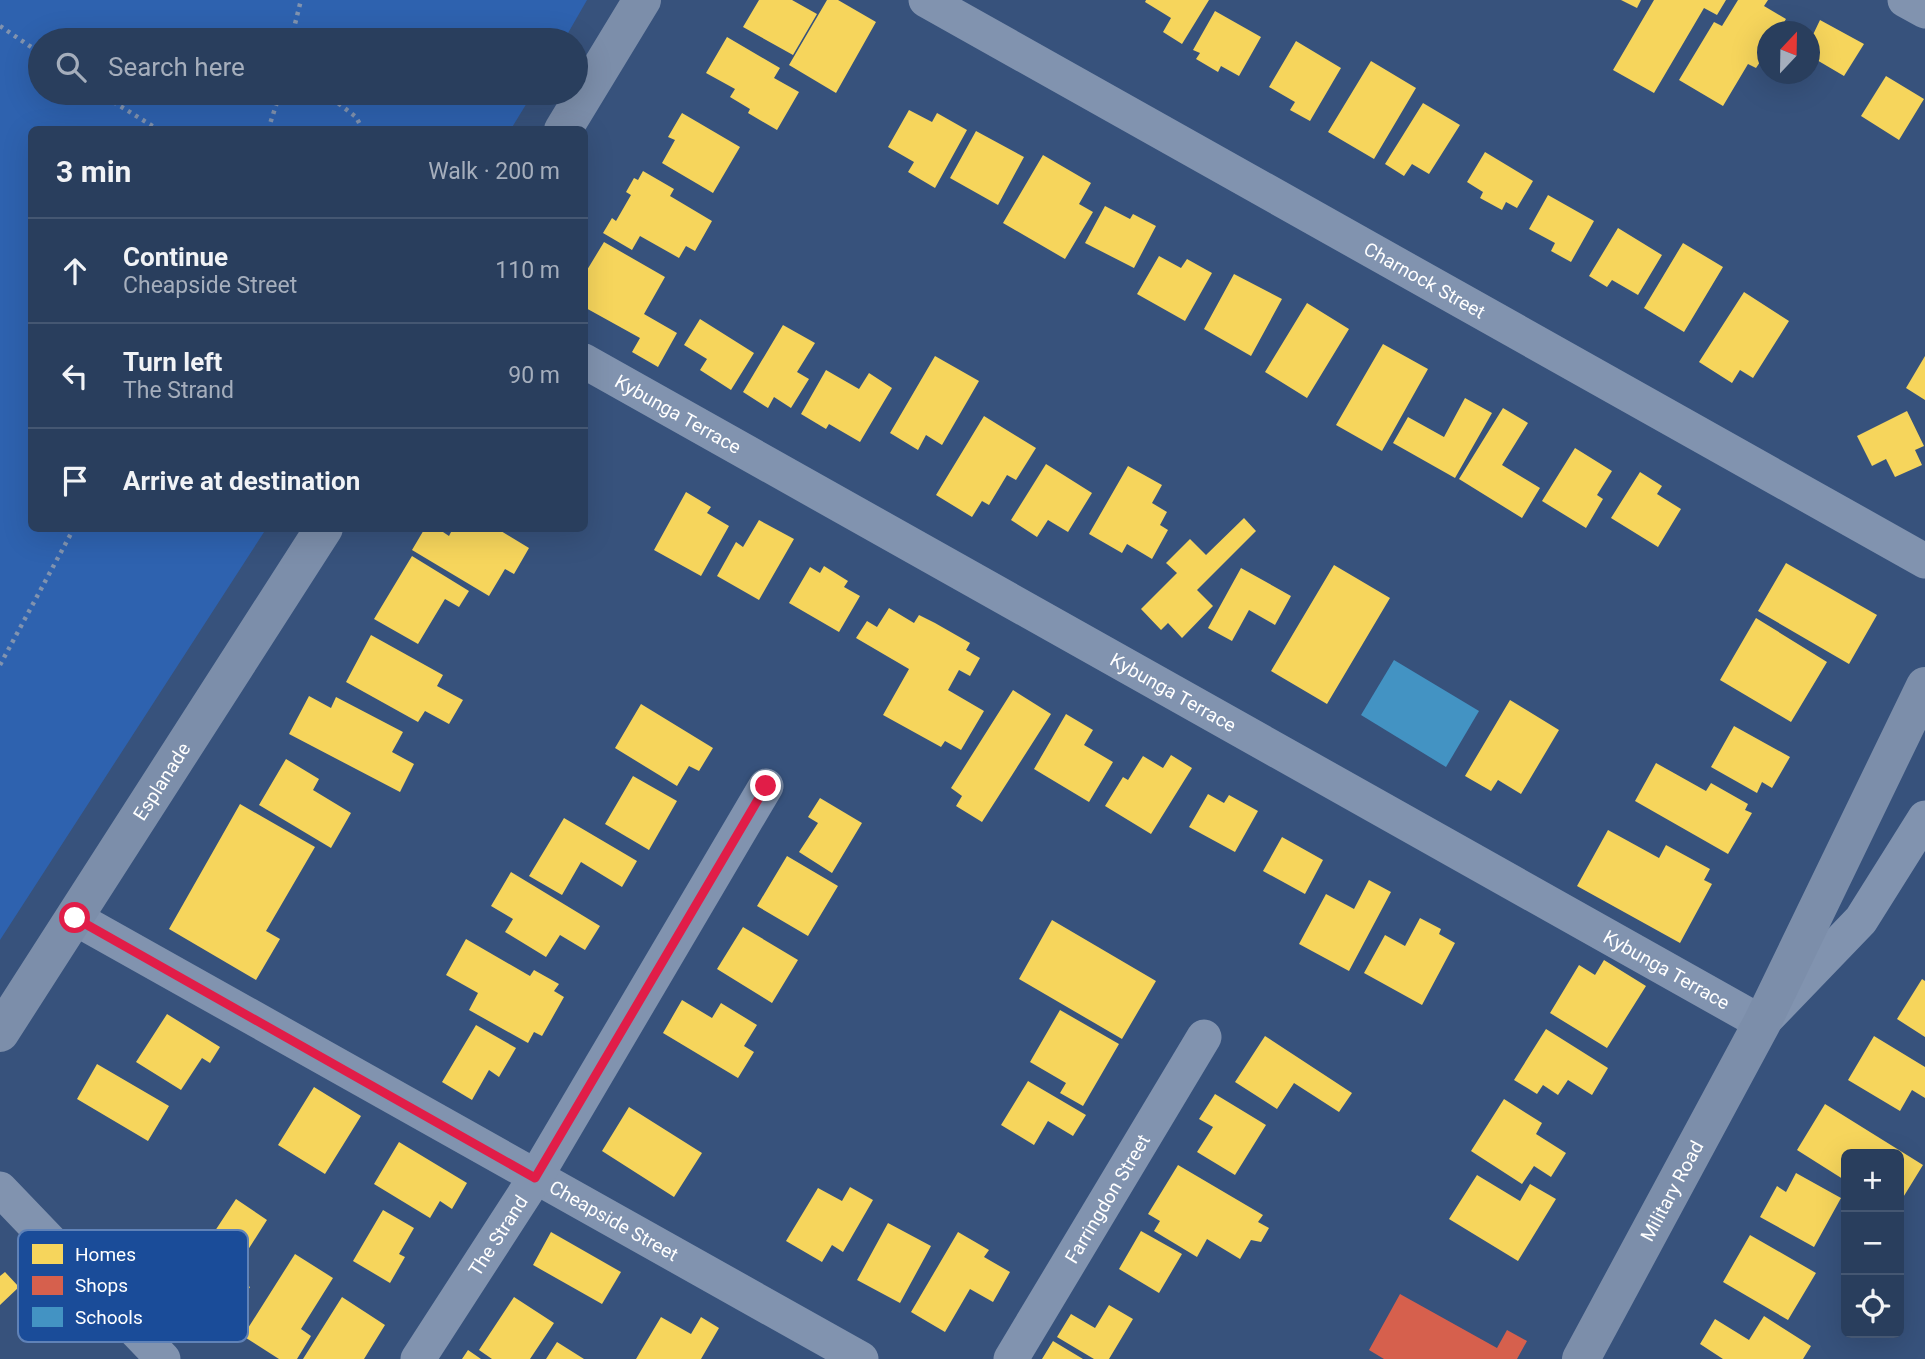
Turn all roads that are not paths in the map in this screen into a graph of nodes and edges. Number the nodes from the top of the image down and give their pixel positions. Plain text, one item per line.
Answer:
1 (642, 0) edge
2 (926, 0) edge
3 (1905, 0) edge
4 (1925, 11) edge
5 (588, 89) edge
6 (578, 105) edge
7 (565, 126) edge
8 (588, 363) edge
9 (321, 532) edge
10 (1925, 561) edge
11 (1925, 686) edge
12 (766, 786) dead end
13 (1925, 818) edge
14 (75, 918) junction
15 (1762, 1023) junction
16 (0, 1032) edge
17 (1204, 1037) dead end
18 (535, 1178) junction
19 (0, 1189) edge
20 (39, 1230) edge
21 (147, 1342) edge
22 (163, 1359) edge
23 (418, 1359) edge
24 (861, 1359) edge
25 (1011, 1359) edge
26 (1581, 1359) edge

1 - 5 street
2 - 10 street, Charnock Street
3 - 4 street
6 - 7 street
8 - 15 street, Kybunga Terrace
9 - 14 street, Esplanade
11 - 15 street, Military Road
12 - 18 street, The Strand
13 - 15 street, Military Road
14 - 16 street, Esplanade
14 - 18 street, Cheapside Street
15 - 26 street, Military Road
17 - 25 street, Farringdon Street
18 - 23 street, The Strand
18 - 24 street, Cheapside Street
19 - 20 street
21 - 22 street

